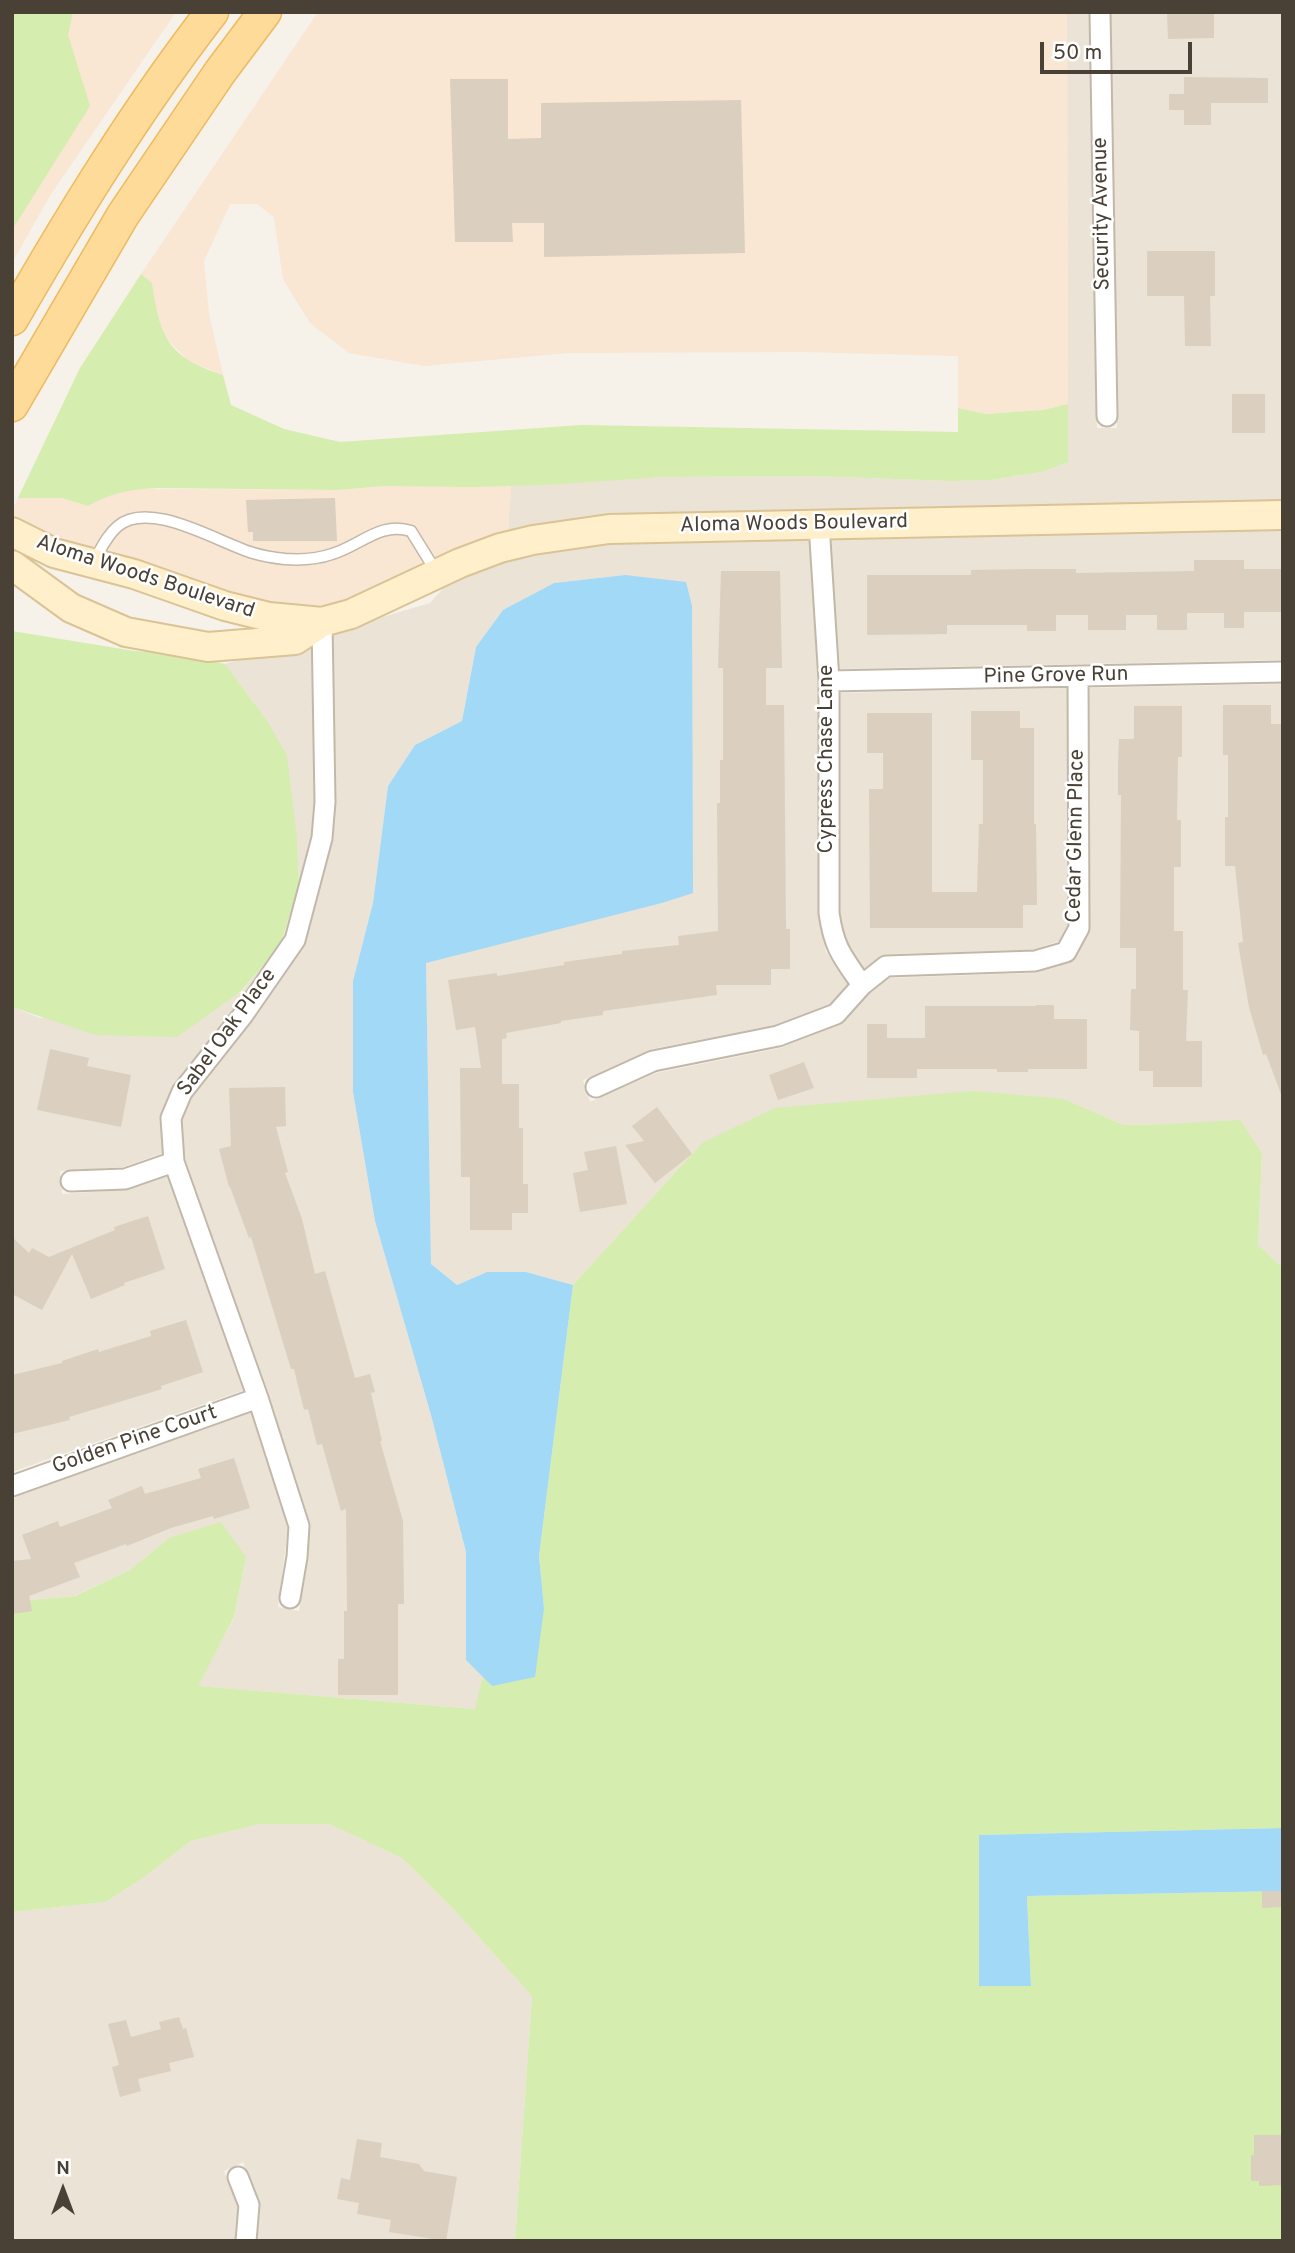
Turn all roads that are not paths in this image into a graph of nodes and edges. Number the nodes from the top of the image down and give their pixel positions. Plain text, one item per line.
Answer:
1 (212, 12) edge
2 (265, 12) edge
3 (1100, 12) edge
4 (12, 320) edge
5 (12, 405) edge
6 (1107, 416) dead end
7 (1283, 515) edge
8 (819, 524) junction
9 (12, 532) edge
10 (93, 563) junction
11 (12, 565) edge
12 (437, 573) junction
13 (322, 622) junction
14 (1283, 672) edge
15 (1078, 677) junction
16 (829, 681) junction
17 (862, 985) junction
18 (596, 1087) dead end
19 (174, 1162) junction
20 (71, 1181) dead end
21 (258, 1398) junction
22 (12, 1486) edge
23 (290, 1598) dead end
24 (238, 2177) dead end
25 (246, 2241) edge

1 - 4 main road
2 - 5 main road
3 - 6 street, Security Avenue
7 - 8 street, Aloma Woods Boulevard
8 - 12 street, Aloma Woods Boulevard
8 - 16 street, Cypress Chase Lane
9 - 10 street, Aloma Woods Boulevard
10 - 12 lane
10 - 13 street, Aloma Woods Boulevard
11 - 13 street, Aloma Woods Boulevard
12 - 13 street, Aloma Woods Boulevard
13 - 19 street, Sabel Oak Place
14 - 15 street, Pine Grove Run
15 - 16 street, Pine Grove Run
15 - 17 street, Cedar Glenn Place
16 - 17 street, Cypress Chase Lane
17 - 18 street, Cedar Glenn Place
19 - 20 street
19 - 21 street, Sabel Oak Place
21 - 22 street, Golden Pine Court
21 - 23 street, Sabel Oak Place
24 - 25 street

